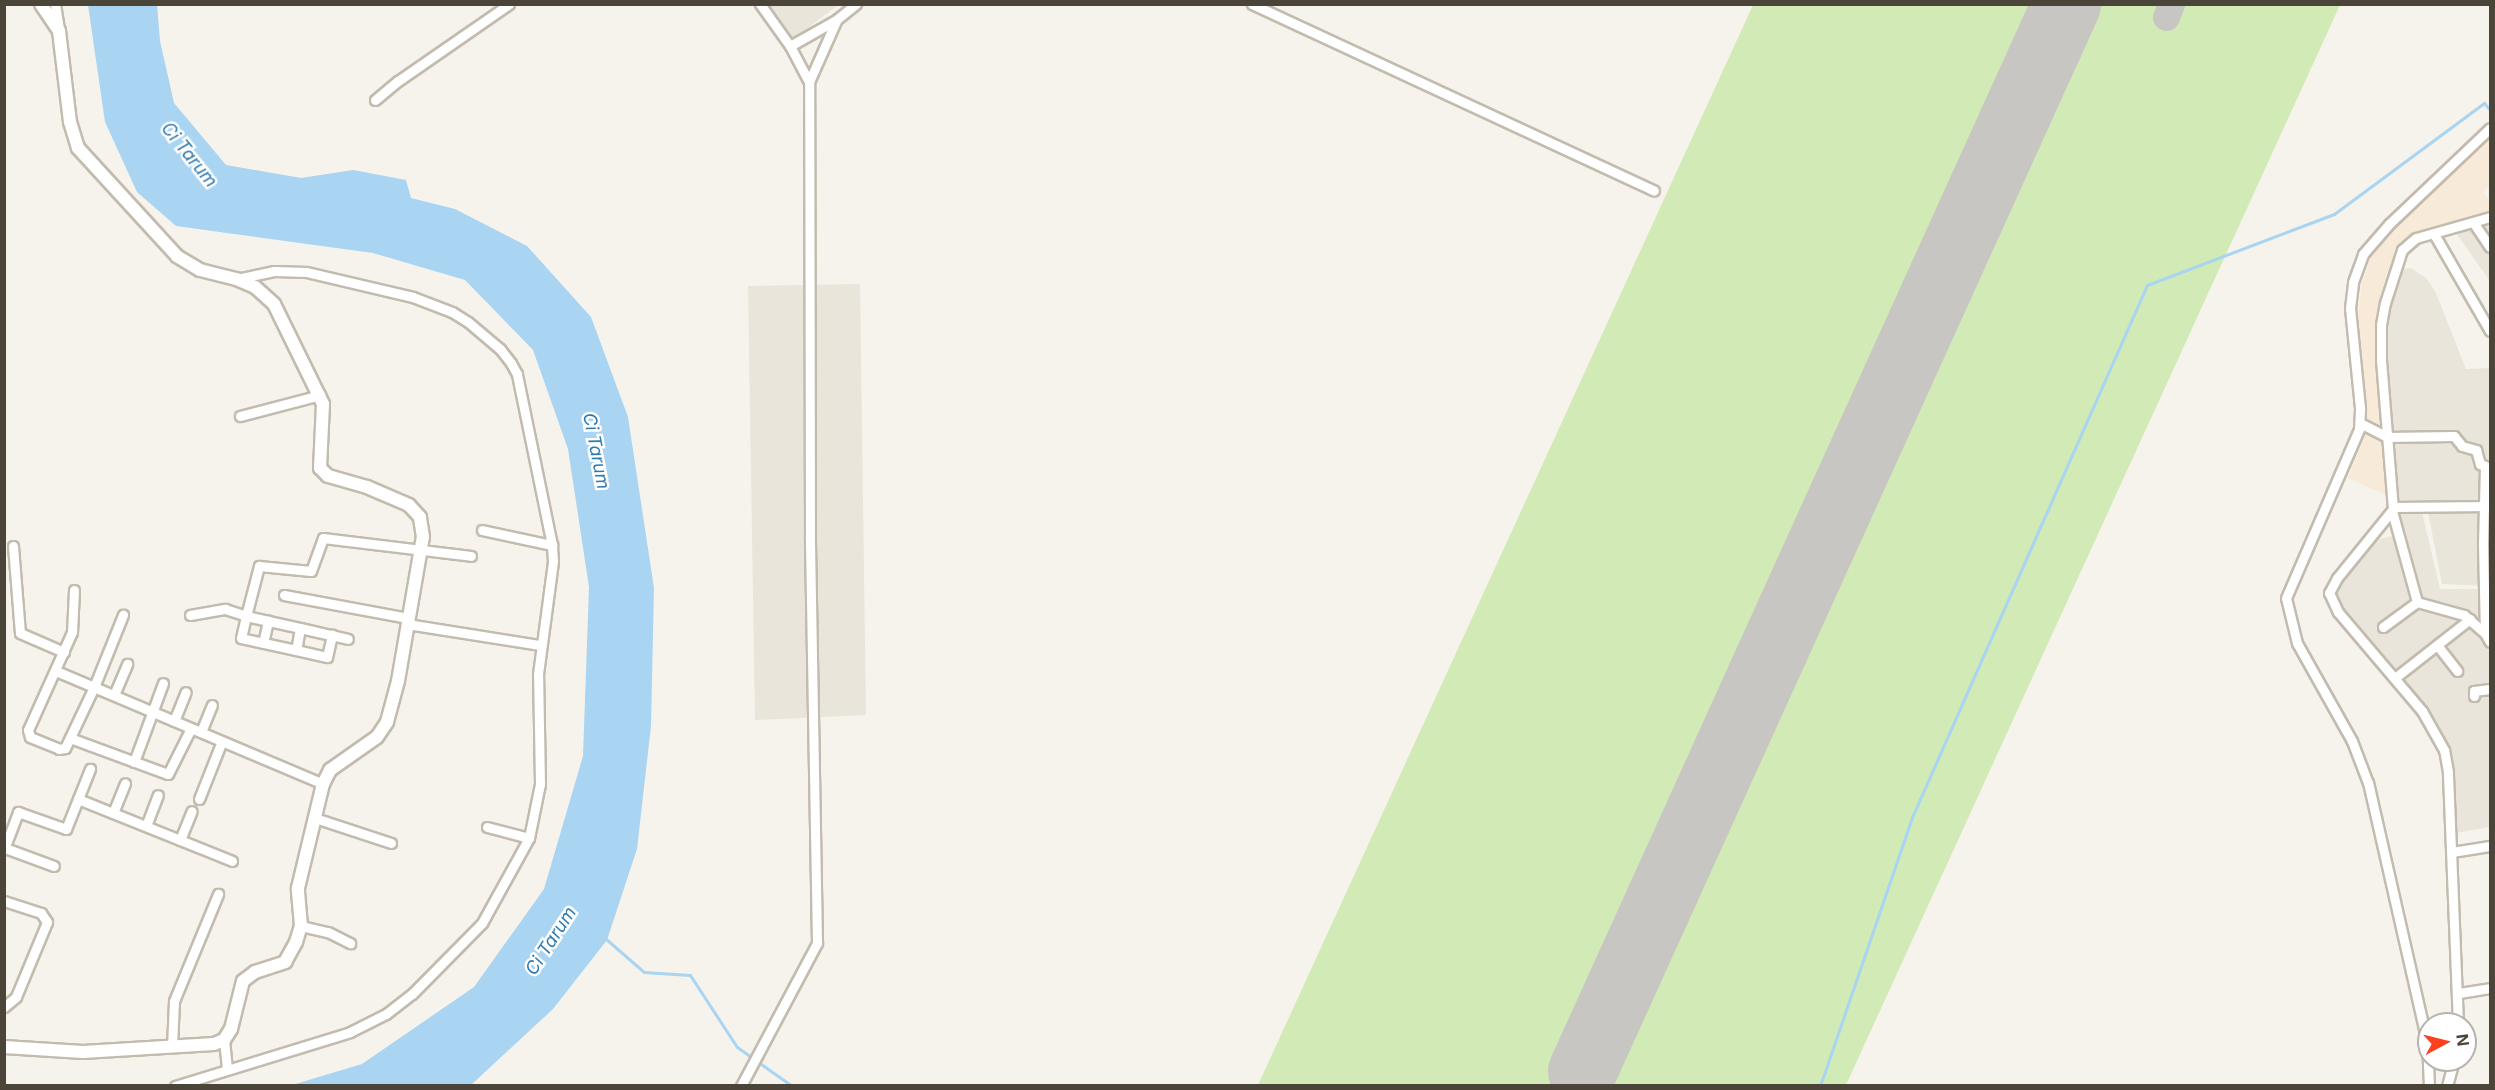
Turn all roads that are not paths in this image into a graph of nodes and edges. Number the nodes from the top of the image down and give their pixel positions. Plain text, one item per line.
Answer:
1 (41, 4) edge
2 (56, 4) edge
3 (509, 4) edge
4 (760, 4) edge
5 (856, 4) edge
6 (1252, 4) edge
7 (836, 20) junction
8 (59, 31) junction
9 (790, 46) junction
10 (809, 82) junction
11 (375, 100) dead end
12 (2490, 128) edge
13 (1654, 191) dead end
14 (2490, 217) edge
15 (2473, 222) junction
16 (2434, 234) junction
17 (2490, 247) edge
18 (237, 279) junction
19 (2490, 331) edge
20 (320, 395) junction
21 (240, 416) dead end
22 (2360, 423) junction
23 (2387, 437) junction
24 (2488, 467) edge
25 (2487, 506) edge
26 (2392, 509) junction
27 (482, 530) dead end
28 (552, 545) junction
29 (13, 546) dead end
30 (421, 549) junction
31 (471, 556) dead end
32 (2487, 556) edge
33 (74, 590) dead end
34 (284, 595) dead end
35 (2487, 595) edge
36 (2416, 602) junction
37 (123, 615) dead end
38 (190, 615) dead end
39 (246, 615) junction
40 (2470, 619) junction
41 (268, 621) junction
42 (408, 621) junction
43 (2384, 627) dead end
44 (300, 628) junction
45 (2484, 633) junction
46 (332, 635) junction
47 (348, 639) dead end
48 (2490, 642) edge
49 (263, 643) junction
50 (540, 645) junction
51 (2437, 645) junction
52 (296, 650) junction
53 (64, 652) junction
54 (128, 664) dead end
55 (56, 671) junction
56 (2457, 671) dead end
57 (2396, 677) junction
58 (163, 683) dead end
59 (94, 687) junction
60 (2490, 689) edge
61 (186, 692) dead end
62 (114, 696) junction
63 (2474, 696) dead end
64 (212, 705) dead end
65 (151, 711) junction
66 (174, 721) junction
67 (191, 728) junction
68 (201, 732) junction
69 (70, 738) junction
70 (222, 741) junction
71 (134, 762) junction
72 (90, 769) dead end
73 (125, 783) dead end
74 (323, 784) junction
75 (158, 795) dead end
76 (78, 799) junction
77 (199, 799) dead end
78 (192, 811) dead end
79 (113, 813) junction
80 (4, 814) edge
81 (16, 818) junction
82 (315, 818) junction
83 (146, 826) junction
84 (487, 827) dead end
85 (529, 838) junction
86 (180, 840) junction
87 (391, 843) dead end
88 (2490, 846) edge
89 (5, 848) edge
90 (2452, 852) junction
91 (232, 861) dead end
92 (54, 866) dead end
93 (218, 894) dead end
94 (4, 901) edge
95 (301, 926) junction
96 (350, 943) dead end
97 (2490, 988) edge
98 (2459, 993) junction
99 (4, 1007) edge
100 (2458, 1012) edge
101 (224, 1040) junction
102 (4, 1047) edge
103 (172, 1047) junction
104 (227, 1068) junction
105 (175, 1086) edge
106 (741, 1086) edge
107 (2429, 1086) edge

1 - 8 street
2 - 8 street
3 - 11 street
4 - 9 street
5 - 7 street
6 - 13 street
7 - 9 street
7 - 10 street
8 - 18 street
9 - 10 street
10 - 106 street
12 - 22 street
14 - 15 street
15 - 16 street
15 - 17 street
16 - 19 street
16 - 23 street
18 - 20 street
18 - 28 street
20 - 21 street
20 - 30 street
22 - 23 street
22 - 107 street
23 - 24 street
23 - 26 street
24 - 25 street
25 - 26 street
25 - 32 street
26 - 36 street
26 - 57 street
27 - 28 street
28 - 50 street
29 - 53 street
30 - 31 street
30 - 39 street
30 - 42 street
32 - 35 street
33 - 53 street
34 - 42 street
35 - 45 street
36 - 40 street
36 - 43 street
37 - 59 street
38 - 39 street
39 - 41 street
39 - 49 street
40 - 45 street
40 - 51 street
41 - 44 street
41 - 49 street
42 - 50 street
42 - 74 street
44 - 46 street
44 - 52 street
45 - 48 street
46 - 47 street
46 - 52 street
49 - 52 street
50 - 85 street
51 - 56 street
51 - 57 street
53 - 55 street
54 - 62 street
55 - 59 street
55 - 69 street
57 - 90 street
58 - 65 street
59 - 62 street
59 - 69 street
60 - 63 street
61 - 66 street
62 - 65 street
64 - 68 street
65 - 66 street
65 - 71 street
66 - 67 street
67 - 68 street
67 - 71 street
68 - 70 street
69 - 71 street
70 - 74 street
70 - 77 street
72 - 76 street
73 - 79 street
74 - 82 street
75 - 83 street
76 - 79 street
76 - 81 street
78 - 86 street
79 - 83 street
80 - 81 street
81 - 89 street
82 - 87 street
82 - 95 street
83 - 86 street
84 - 85 street
85 - 104 street
86 - 91 street
88 - 90 street
89 - 92 street
90 - 98 street
93 - 103 street
94 - 99 street
95 - 96 street
95 - 101 street
97 - 98 street
98 - 100 street
101 - 103 street
101 - 104 street
102 - 103 street
104 - 105 street

